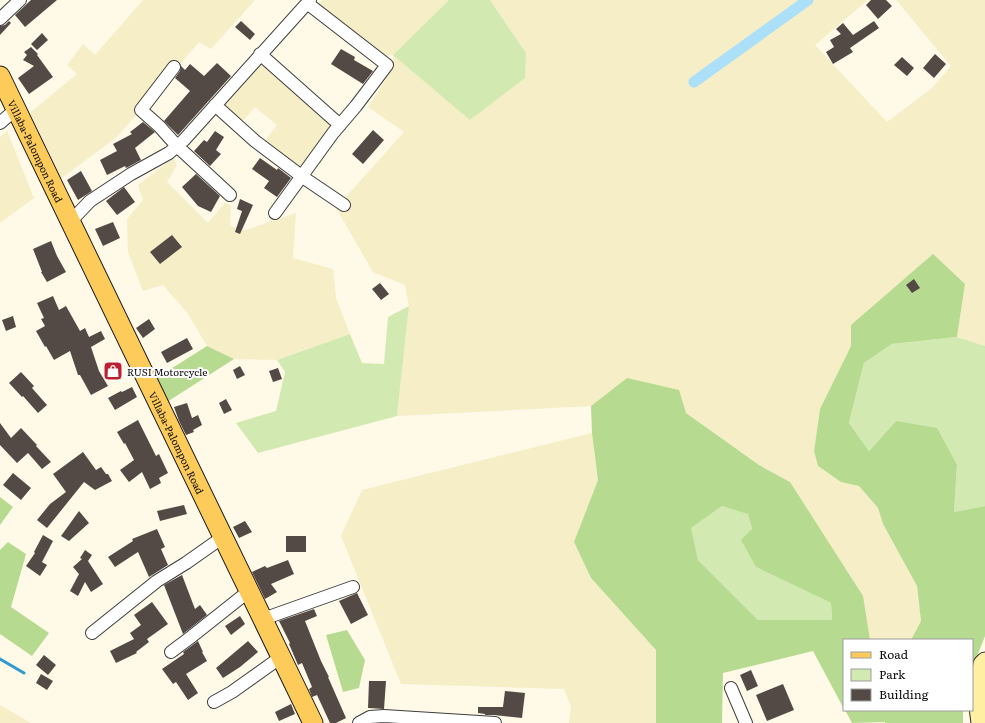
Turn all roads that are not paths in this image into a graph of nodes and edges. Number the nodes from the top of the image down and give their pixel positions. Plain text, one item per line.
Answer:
1 (20, 0) edge
2 (308, 2) edge
3 (0, 19) edge
4 (260, 54) junction
5 (174, 67) dead end
6 (0, 76) edge
7 (215, 105) junction
8 (16, 109) junction
9 (0, 123) edge
10 (340, 125) junction
11 (177, 146) junction
12 (302, 176) junction
13 (230, 195) dead end
14 (344, 205) dead end
15 (275, 213) dead end
16 (70, 222) junction
17 (223, 538) junction
18 (353, 587) dead end
19 (249, 591) junction
20 (263, 619) junction
21 (92, 633) dead end
22 (171, 652) dead end
23 (281, 657) junction
24 (985, 661) edge
25 (731, 688) dead end
26 (214, 702) dead end
27 (313, 723) edge
28 (358, 723) edge
29 (495, 723) edge
30 (746, 723) edge
31 (980, 723) edge

1 - 3 street
2 - 4 street
2 - 10 street
4 - 7 street
4 - 10 street
5 - 11 street
6 - 8 main road, Villaba-Palompon Road
7 - 11 street
7 - 12 street
8 - 9 street
8 - 16 main road, Villaba-Palompon Road
10 - 12 street
11 - 13 street
11 - 16 street
12 - 14 street
12 - 15 street
16 - 17 main road, Villaba-Palompon Road
17 - 19 main road, Villaba-Palompon Road
17 - 21 street
18 - 20 street
19 - 20 main road, Villaba-Palompon Road
19 - 22 street
20 - 23 main road, Villaba-Palompon Road
23 - 26 street
23 - 27 main road, Villaba-Palompon Road
24 - 31 main road
25 - 30 street
28 - 29 street

